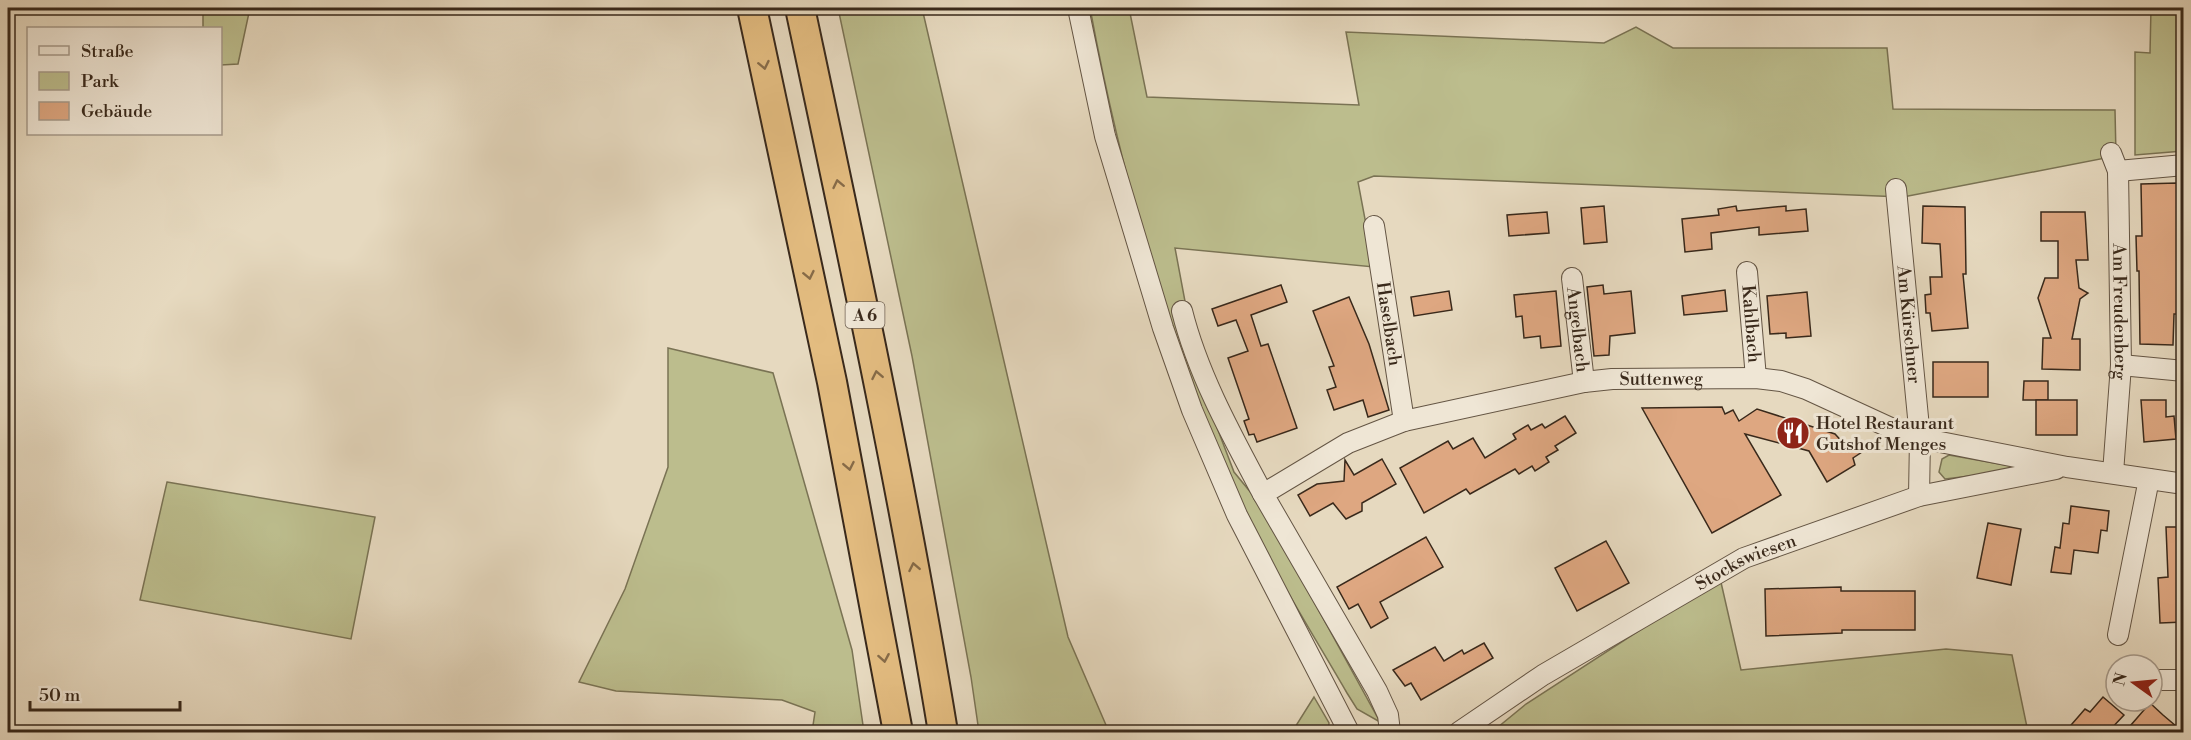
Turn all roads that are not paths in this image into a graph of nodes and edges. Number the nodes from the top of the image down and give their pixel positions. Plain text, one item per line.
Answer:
1 (752, 8) edge
2 (800, 8) edge
3 (1078, 8) edge
4 (2184, 165) edge
5 (1896, 189) dead end
6 (1374, 226) dead end
7 (1747, 272) dead end
8 (1572, 278) dead end
9 (1182, 311) dead end
10 (2121, 365) junction
11 (2184, 371) edge
12 (1756, 378) junction
13 (1584, 382) junction
14 (1404, 421) junction
15 (1920, 438) junction
16 (2067, 467) junction
17 (2113, 473) junction
18 (2149, 479) junction
19 (2184, 484) edge
20 (1263, 494) junction
21 (1919, 496) junction
22 (2118, 635) dead end
23 (2164, 680) edge
24 (2184, 680) edge
25 (1389, 724) edge
26 (898, 732) edge
27 (944, 732) edge
28 (1348, 732) edge
29 (1459, 732) edge

1 -> 26 highway, A 6
27 -> 2 highway, A 6
3 - 28 street
4 - 10 street, Am Freudenberg
5 - 15 street, Am Kürschner
6 - 14 street, Haselbach
7 - 12 street, Kahlbach
8 - 13 street, Angelbach
9 - 20 street
10 - 11 street
10 - 17 street, Am Freudenberg
12 - 13 street, Suttenweg
12 - 15 street, Suttenweg
13 - 14 street, Suttenweg
14 - 20 street, Suttenweg
15 - 16 street, Suttenweg
15 - 21 street, Am Kürschner
16 - 17 street
16 - 21 street, Stockswiesen
17 - 18 street
18 - 19 street
18 - 22 street
20 - 25 street
21 - 29 street, Stockswiesen
23 - 24 street

